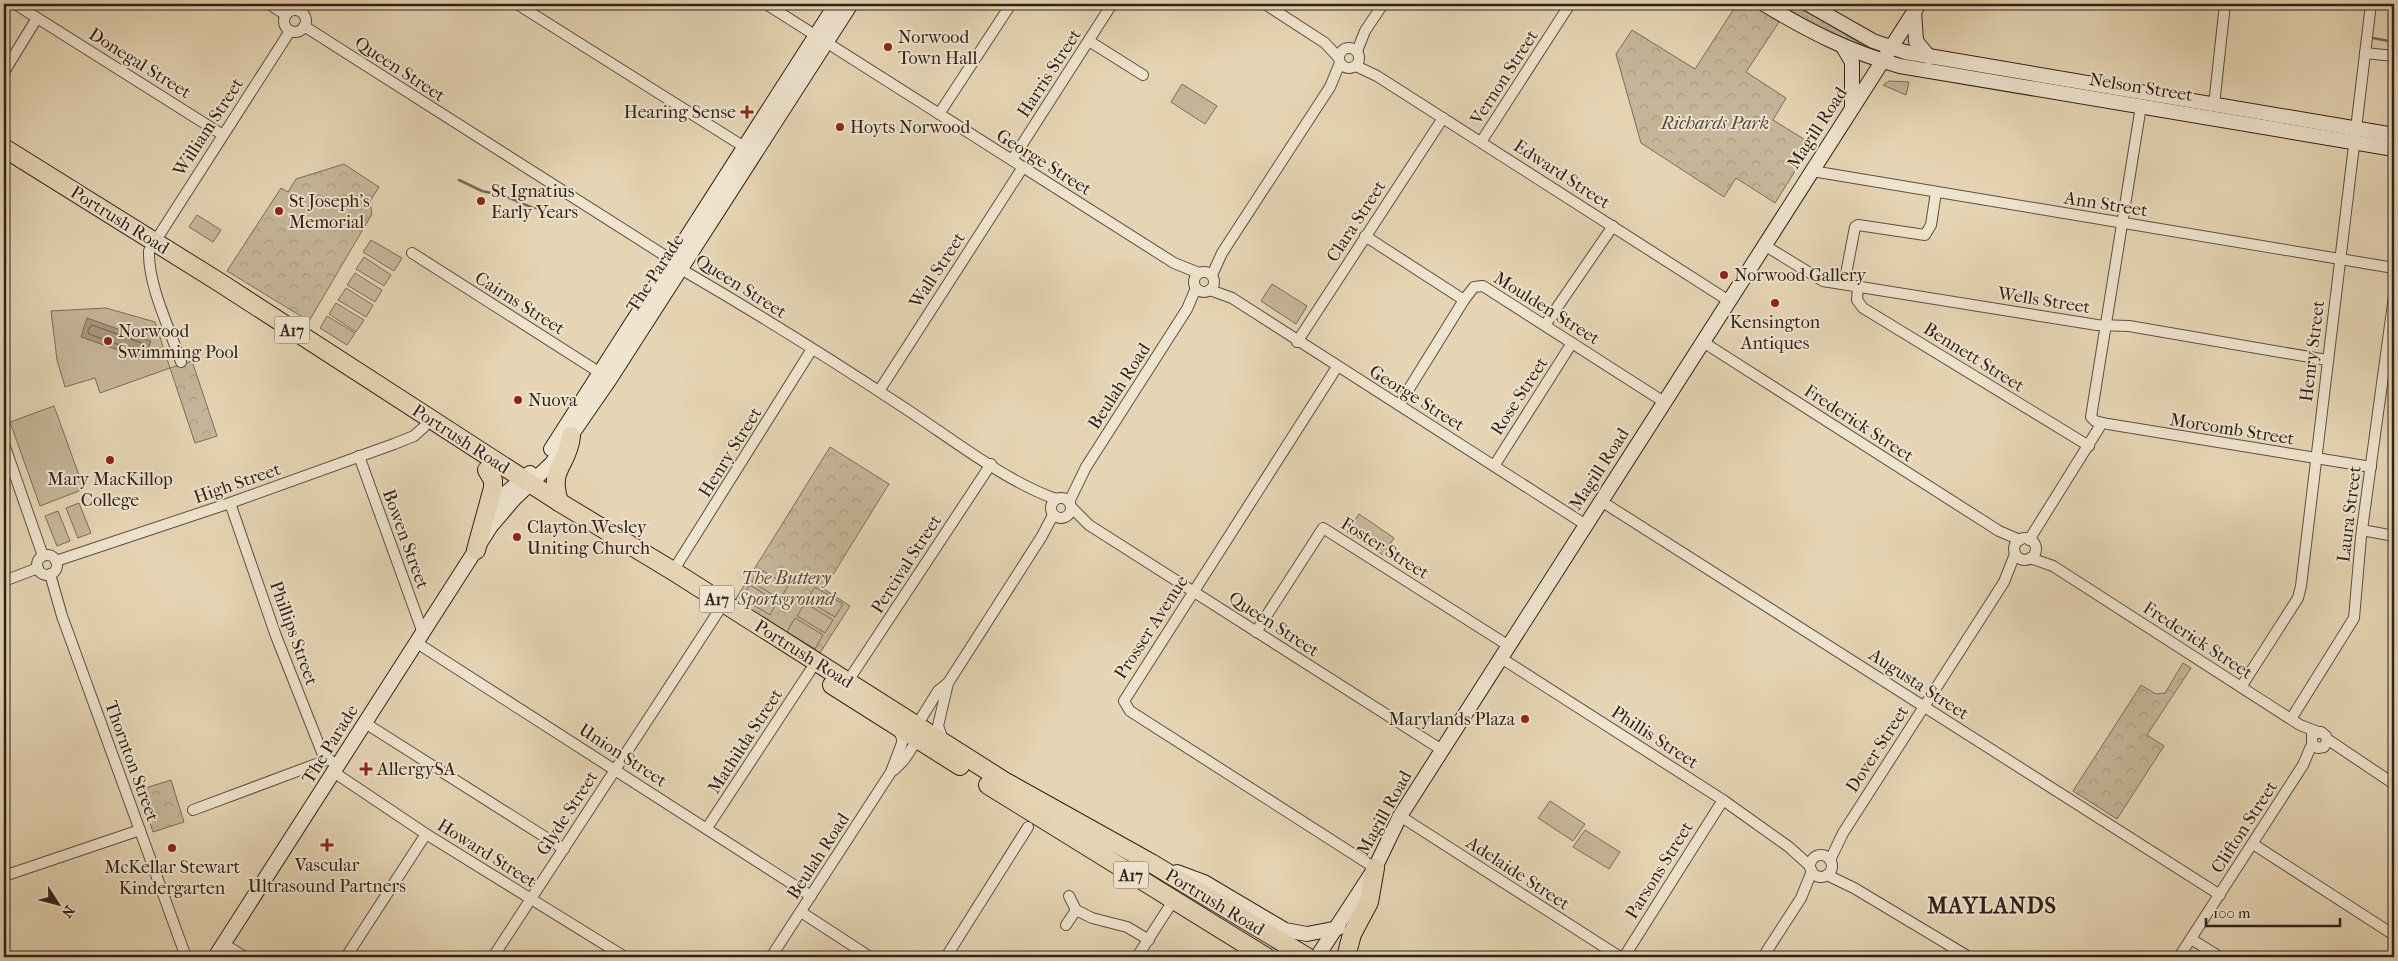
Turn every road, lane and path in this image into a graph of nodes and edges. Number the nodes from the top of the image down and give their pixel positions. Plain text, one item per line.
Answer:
1 (15, 4) edge
2 (269, 4) edge
3 (308, 4) edge
4 (517, 4) edge
5 (766, 4) edge
6 (836, 4) edge
7 (850, 4) edge
8 (1010, 4) edge
9 (1112, 4) edge
10 (1265, 4) edge
11 (1382, 4) edge
12 (1570, 4) edge
13 (1808, 4) edge
14 (2225, 4) edge
15 (2371, 4) edge
16 (1770, 5) edge
17 (1916, 7) edge
18 (302, 9) edge
19 (286, 15) junction
20 (37, 18) junction
21 (304, 26) junction
22 (290, 31) junction
23 (821, 39) junction
24 (1089, 41) junction
25 (1843, 47) junction
26 (1891, 47) junction
27 (2365, 53) junction
28 (1929, 56) junction
29 (2394, 56) edge
30 (1349, 58) junction
31 (1882, 60) junction
32 (4, 72) edge
33 (1143, 75) dead end
34 (2141, 106) junction
35 (1852, 108) junction
36 (2213, 111) junction
37 (939, 114) junction
38 (1443, 118) junction
39 (223, 134) junction
40 (2355, 135) junction
41 (2394, 135) edge
42 (1481, 142) junction
43 (4, 148) edge
44 (2394, 149) edge
45 (749, 150) junction
46 (1012, 160) junction
47 (4, 161) edge
48 (1023, 167) junction
49 (1812, 171) junction
50 (1936, 192) junction
51 (2121, 223) junction
52 (1613, 226) junction
53 (1365, 236) junction
54 (151, 246) junction
55 (1764, 246) junction
56 (412, 254) dead end
57 (2339, 259) junction
58 (676, 264) junction
59 (2394, 268) edge
60 (1204, 282) junction
61 (1844, 284) junction
62 (1858, 286) junction
63 (2394, 296) edge
64 (1464, 300) junction
65 (1729, 301) junction
66 (1544, 325) junction
67 (2106, 326) junction
68 (1297, 342) junction
69 (1703, 342) junction
70 (1572, 343) junction
71 (812, 349) junction
72 (2327, 360) junction
73 (181, 362) dead end
74 (1337, 367) junction
75 (605, 376) junction
76 (879, 391) junction
77 (1664, 402) junction
78 (586, 405) junction
79 (1399, 405) junction
80 (427, 423) junction
81 (2102, 423) junction
82 (571, 436) junction
83 (4, 444) edge
84 (2089, 446) junction
85 (359, 456) junction
86 (2316, 458) junction
87 (991, 464) junction
88 (1494, 466) junction
89 (2371, 467) junction
90 (488, 470) junction
91 (522, 485) junction
92 (1601, 501) junction
93 (559, 502) junction
94 (230, 503) junction
95 (1061, 508) junction
96 (1586, 525) junction
97 (2362, 530) junction
98 (2394, 536) edge
99 (476, 550) junction
100 (2024, 550) junction
101 (43, 556) junction
102 (56, 562) junction
103 (38, 568) junction
104 (673, 570) junction
105 (50, 574) junction
106 (4, 581) edge
107 (1193, 591) junction
108 (718, 612) junction
109 (1256, 632) junction
110 (420, 638) junction
111 (1505, 652) junction
112 (810, 671) junction
113 (850, 683) junction
114 (948, 683) junction
115 (2241, 687) junction
116 (1924, 706) junction
117 (2296, 722) junction
118 (365, 724) junction
119 (898, 729) junction
120 (2318, 732) joint
121 (917, 733) junction
122 (944, 742) junction
123 (2319, 744) junction
124 (1442, 750) junction
125 (333, 766) junction
126 (615, 770) junction
127 (891, 772) junction
128 (2394, 784) edge
129 (1723, 800) junction
130 (192, 810) dead end
131 (1400, 816) junction
132 (707, 828) junction
133 (1028, 828) dead end
134 (140, 830) junction
135 (426, 834) junction
136 (2253, 844) junction
137 (564, 848) junction
138 (1151, 863) junction
139 (1821, 866) junction
140 (1375, 868) junction
141 (4, 876) edge
142 (2220, 895) junction
143 (811, 896) junction
144 (1069, 896) dead end
145 (530, 899) junction
146 (1174, 902) junction
147 (1076, 910) junction
148 (801, 912) junction
149 (1066, 925) dead end
150 (1338, 928) junction
151 (2394, 935) edge
152 (2191, 939) junction
153 (1149, 940) junction
154 (224, 944) junction
155 (186, 957) edge
156 (215, 957) edge
157 (245, 957) edge
158 (346, 957) edge
159 (493, 957) edge
160 (625, 957) edge
161 (771, 957) edge
162 (870, 957) edge
163 (946, 957) edge
164 (1138, 957) edge
165 (1265, 957) edge
166 (1307, 957) edge
167 (1317, 957) edge
168 (1346, 957) edge
169 (1622, 957) edge
170 (1764, 957) edge
171 (1970, 957) edge
172 (2179, 957) edge
173 (2220, 957) edge

1 - 20 street, Donegal Street
2 - 19 street
3 - 18 street
4 - 45 street
5 - 23 street, George Street
6 - 23 main road, The Parade
7 - 23 main road, The Parade
8 - 37 street
9 - 24 street, Harris Street
10 - 30 street, Edward Street
11 - 30 street, Beulah Road
12 - 42 street, Vernon Street
13 - 26 main road, Nelson Street
14 - 36 street
15 - 27 street, Henry Street
16 - 25 main road, Nelson Street
17 - 26 main road, Magill Road
17 - 28 main road
18 - 19 street
18 - 21 street
19 - 22 street
20 - 32 street
20 - 39 street, Donegal Street
21 - 22 street
21 - 58 street, Queen Street
22 - 39 street, William Street
23 - 37 street, George Street
23 - 45 main road, The Parade
24 - 33 street
24 - 46 street, Harris Street
25 - 31 main road, Nelson Street
25 - 35 main road
26 - 28 main road, Nelson Street
26 - 31 main road, Magill Road
27 - 29 street
27 - 40 street, Henry Street
28 - 36 main road, Nelson Street
30 - 38 street, Edward Street
30 - 60 street, Beulah Road
31 - 34 main road, Nelson Street
31 - 35 main road, Magill Road
34 - 36 main road, Nelson Street
34 - 51 street
35 - 49 main road, Magill Road
36 - 40 main road, Nelson Street
37 - 46 street, George Street
38 - 42 street, Edward Street
38 - 53 street, Clara Street
39 - 54 street, William Street
40 - 41 main road, Nelson Street
40 - 44 main road, Nelson Street
40 - 57 street, Henry Street
42 - 52 street, Edward Street
43 - 54 highway, Portrush Road / A17
45 - 58 main road, The Parade
46 - 48 street, George Street
47 - 54 highway, Portrush Road / A17
48 - 60 street, George Street
48 - 76 street, Wall Street
49 - 50 street, Ann Street
49 - 55 main road, Magill Road
50 - 51 street, Ann Street
50 - 61 street
51 - 57 street, Ann Street
51 - 67 street
52 - 65 street, Edward Street
52 - 66 street
53 - 64 street
53 - 68 street, Clara Street
54 - 73 street
54 - 80 highway, Portrush Road / A17
55 - 61 street, Wells Street
55 - 65 main road, Magill Road
56 - 75 street, Cairns Street
57 - 59 street, Ann Street
57 - 72 street, Henry Street
58 - 71 street, Queen Street
58 - 75 main road, The Parade
60 - 68 street, George Street
60 - 95 street, Beulah Road
61 - 62 street, Wells Street
62 - 67 street, Wells Street
62 - 84 street, Bennett Street
63 - 89 street, Laura Street
64 - 66 street, Moulden Street
64 - 79 street
65 - 69 main road, Magill Road
66 - 70 street, Moulden Street
67 - 72 street, Wells Street
67 - 81 street, Morcomb Street
68 - 74 street, George Street
69 - 77 main road, Magill Road
69 - 100 street, Frederick Street
70 - 77 street, Moulden Street
70 - 88 street, Rose Street
71 - 76 street, Queen Street
71 - 104 street, Henry Street
72 - 86 street, Henry Street
74 - 79 street, George Street
74 - 107 street, Prosser Avenue
75 - 78 main road, The Parade
76 - 87 street, Queen Street
77 - 92 main road, Magill Road
78 - 82 main road, The Parade
78 - 91 main road, The Parade
79 - 88 street, George Street
80 - 85 street, High Street
80 - 90 highway, Portrush Road / A17
80 - 91 highway, Portrush Road / A17
81 - 84 street, Dover Street
81 - 86 street, Morcomb Street
82 - 91 main road, The Parade
82 - 93 highway
83 - 101 street
84 - 100 street, Dover Street
85 - 94 street, High Street
85 - 110 street, Bowen Street
86 - 89 street, Morcomb Street
86 - 115 street, Henry Street
87 - 95 street, Queen Street
87 - 113 street, Percival Street
88 - 96 street, George Street
89 - 97 street, Laura Street
90 - 91 highway, Portrush Road / A17
90 - 99 highway
91 - 93 highway, Portrush Road / A17
91 - 99 main road, The Parade
91 - 108 highway, Portrush Road / A17
92 - 96 main road, Magill Road
92 - 116 street, Augusta Street
93 - 104 highway, Portrush Road / A17
94 - 102 street, High Street
94 - 125 street, Phillips Street
95 - 107 street, Queen Street
95 - 114 street, Beulah Road
96 - 111 main road, Magill Road
97 - 98 street
97 - 117 street, Laura Street
99 - 110 main road, The Parade
100 - 115 street, Frederick Street
100 - 116 street, Dover Street
101 - 102 street
101 - 103 street
102 - 105 street
103 - 105 street
103 - 106 street
104 - 113 highway, Portrush Road / A17
105 - 134 street, Thornton Street
107 - 109 street, Queen Street
107 - 140 street, Prosser Avenue
108 - 112 highway, Portrush Road / A17
108 - 126 street, Glyde Street
109 - 111 street, Foster Street
109 - 124 street, Queen Street
110 - 118 main road, The Parade
110 - 126 street, Union Street
111 - 124 main road, Magill Road
111 - 129 street, Phillis Street
112 - 119 highway, Portrush Road / A17
112 - 132 street, Mathilda Street
113 - 121 highway, Portrush Road
114 - 121 street, Beulah Road
114 - 122 street, Beulah Road
115 - 117 street, Frederick Street
116 - 139 street, Dover Street
116 - 142 street, Augusta Street
117 - 120 street, Frederick Street
117 - 123 street, Frederick Street
118 - 125 main road, The Parade
118 - 137 street
119 - 121 highway, Portrush Road / A17
119 - 127 street, Beulah Road
120 - 123 street, Clifton Street
121 - 122 highway, Portrush Road / A17
121 - 127 street, Beulah Road
121 - 146 highway, Portrush Road / A17
122 - 138 highway, Portrush Road / A17
123 - 128 street
123 - 136 street, Clifton Street
124 - 131 main road, Magill Road
125 - 130 street
125 - 135 street, Howard Street
125 - 154 main road, The Parade
126 - 132 street, Union Street
126 - 137 street, Glyde Street
127 - 143 street, Beulah Road
129 - 139 street, Phillis Street
129 - 169 street, Parsons Street
131 - 140 main road, Magill Road
131 - 169 street, Adelaide Street
132 - 143 street, Union Street
133 - 163 street
134 - 141 street
134 - 155 street, Thornton Street
135 - 145 street, Howard Street
135 - 158 street
136 - 142 street, Clifton Street
136 - 151 street
137 - 145 street, Glyde Street
138 - 150 main road
138 - 166 highway, Portrush Road / A17
139 - 170 street, Dover Street
139 - 171 street, Phillis Street
140 - 150 main road, Magill Road
140 - 168 highway
142 - 152 street, Clifton Street
143 - 148 street, Beulah Road
144 - 147 street
145 - 159 street, Glyde Street
145 - 160 street, Howard Street
146 - 153 street
146 - 165 highway, Portrush Road / A17
147 - 149 street
147 - 153 street
148 - 161 street, Beulah Road
148 - 162 street
150 - 167 main road, Magill Road
152 - 172 street, Clifton Street
152 - 173 street
153 - 164 street
154 - 156 main road, The Parade
154 - 157 street

